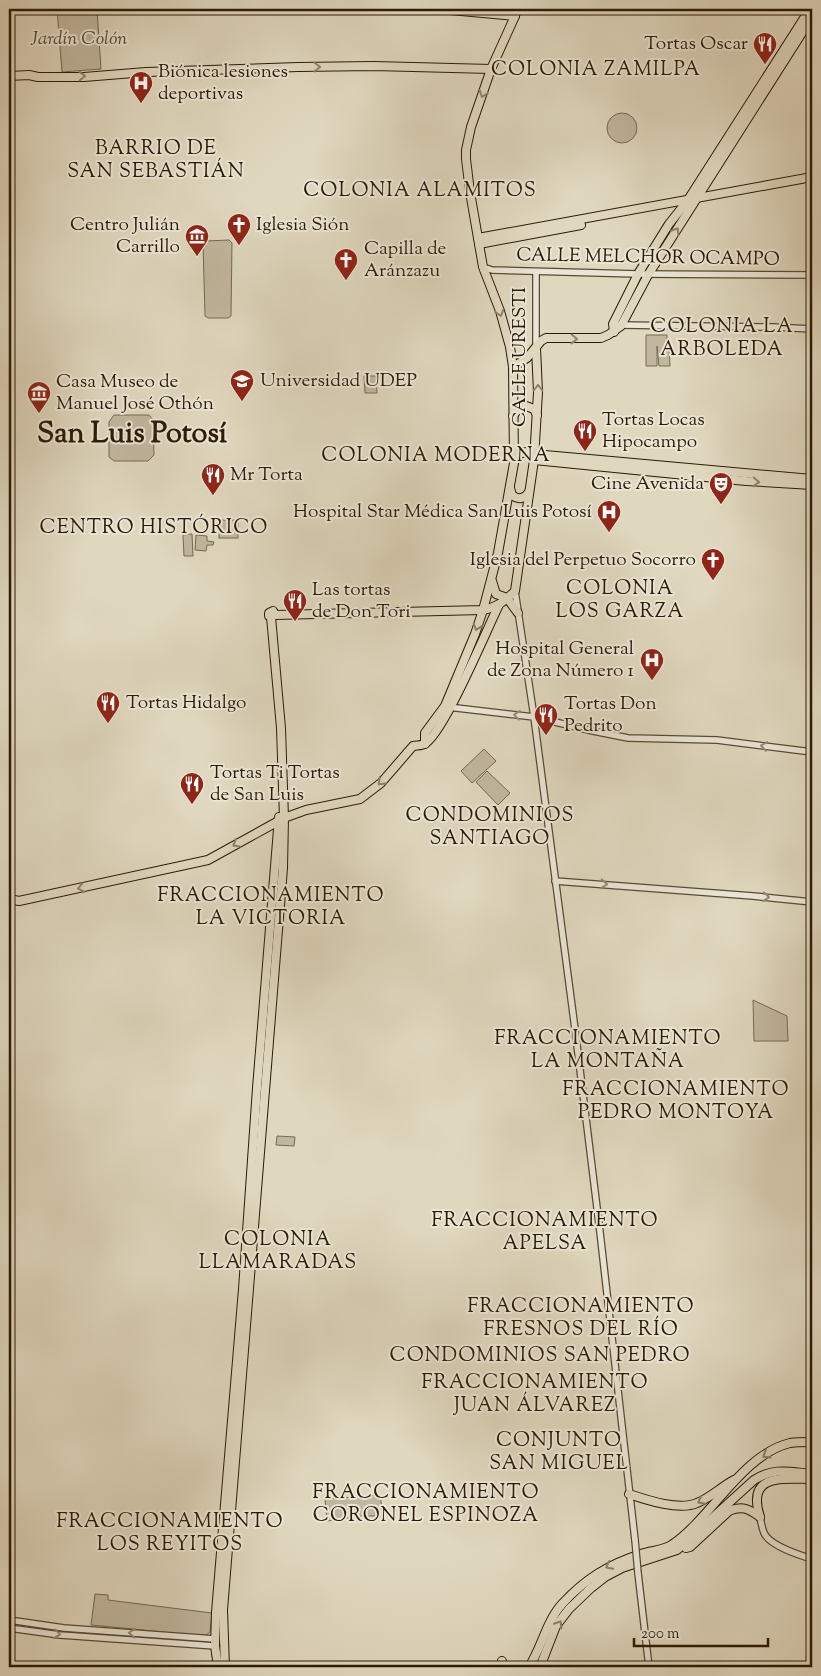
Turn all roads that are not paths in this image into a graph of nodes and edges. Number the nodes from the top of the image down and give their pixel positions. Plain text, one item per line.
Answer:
1 (9, 9) edge
2 (439, 9) edge
3 (810, 9) edge
4 (516, 13) edge
5 (9, 14) edge
6 (812, 17) edge
7 (492, 69) junction
8 (9, 76) edge
9 (812, 177) edge
10 (812, 182) edge
11 (691, 201) junction
12 (479, 241) junction
13 (483, 267) junction
14 (536, 272) junction
15 (638, 274) junction
16 (648, 274) junction
17 (812, 275) edge
18 (628, 293) junction
19 (636, 297) junction
20 (616, 327) junction
21 (812, 329) edge
22 (536, 348) junction
23 (537, 364) junction
24 (513, 369) junction
25 (513, 416) junction
26 (537, 417) junction
27 (534, 457) junction
28 (514, 463) junction
29 (812, 479) edge
30 (812, 486) edge
31 (510, 488) junction
32 (529, 492) junction
33 (492, 579) junction
34 (515, 592) junction
35 (508, 598) junction
36 (498, 606) junction
37 (483, 610) junction
38 (518, 613) junction
39 (448, 706) junction
40 (534, 717) junction
41 (812, 752) edge
42 (281, 819) junction
43 (555, 881) junction
44 (9, 899) edge
45 (812, 902) edge
46 (276, 904) junction
47 (812, 1442) edge
48 (812, 1474) edge
49 (742, 1475) junction
50 (812, 1479) edge
51 (629, 1494) junction
52 (760, 1518) junction
53 (677, 1550) junction
54 (812, 1559) edge
55 (9, 1620) edge
56 (9, 1628) edge
57 (224, 1632) junction
58 (157, 1635) junction
59 (156, 1642) junction
60 (217, 1642) junction
61 (224, 1663) edge
62 (540, 1665) edge
63 (218, 1667) edge
64 (528, 1667) edge
65 (649, 1667) edge

1 - 5 main road
2 - 4 main road
3 - 11 main road
4 - 7 main road
6 - 11 main road
8 -> 7 main road
7 -> 12 main road
9 - 11 main road
10 - 11 main road
11 - 12 main road
11 - 15 main road
16 -> 11 main road
12 - 13 main road
13 - 14 street, CALLE MELCHOR OCAMPO
13 -> 24 main road
14 - 15 street, CALLE MELCHOR OCAMPO
14 - 22 street, CALLE URESTI
15 - 16 street, CALLE MELCHOR OCAMPO
15 - 18 main road
16 - 17 street, CALLE MELCHOR OCAMPO
16 - 19 main road
18 - 19 main road
18 - 20 main road
19 - 20 main road
20 - 21 street
22 -> 20 main road
22 - 23 main road, CALLE URESTI
22 - 24 main road
23 - 24 main road
26 -> 23 main road, CALLE URESTI
24 - 25 main road
25 - 26 main road
25 - 28 main road
26 - 27 main road, CALLE URESTI
27 - 28 main road
27 - 29 main road
27 -> 30 main road
27 - 32 main road, CALLE URESTI
28 - 31 main road
31 - 32 main road
31 - 33 main road
32 - 34 main road, CALLE URESTI
33 - 35 main road
33 - 37 main road
34 - 35 main road
34 - 38 street
35 - 36 main road
35 - 38 main road
36 - 37 main road
36 - 39 main road
37 -> 39 main road
37 - 42 main road
38 - 40 street
40 -> 39 street
39 -> 42 main road
41 -> 40 street
40 - 43 street
42 -> 44 main road
42 - 46 main road
43 -> 45 street
43 - 51 street
46 - 57 main road
46 - 60 main road
47 -> 49 main road
48 - 53 main road
49 -> 51 main road
49 -> 64 main road
50 - 52 main road
51 - 65 street, bridge
52 - 53 main road
52 - 54 street
62 -> 53 main road
58 -> 55 street
56 -> 59 street
57 - 60 main road
57 - 61 main road
58 - 59 street
58 - 60 street
59 - 60 street
60 - 61 main road
60 - 63 main road

